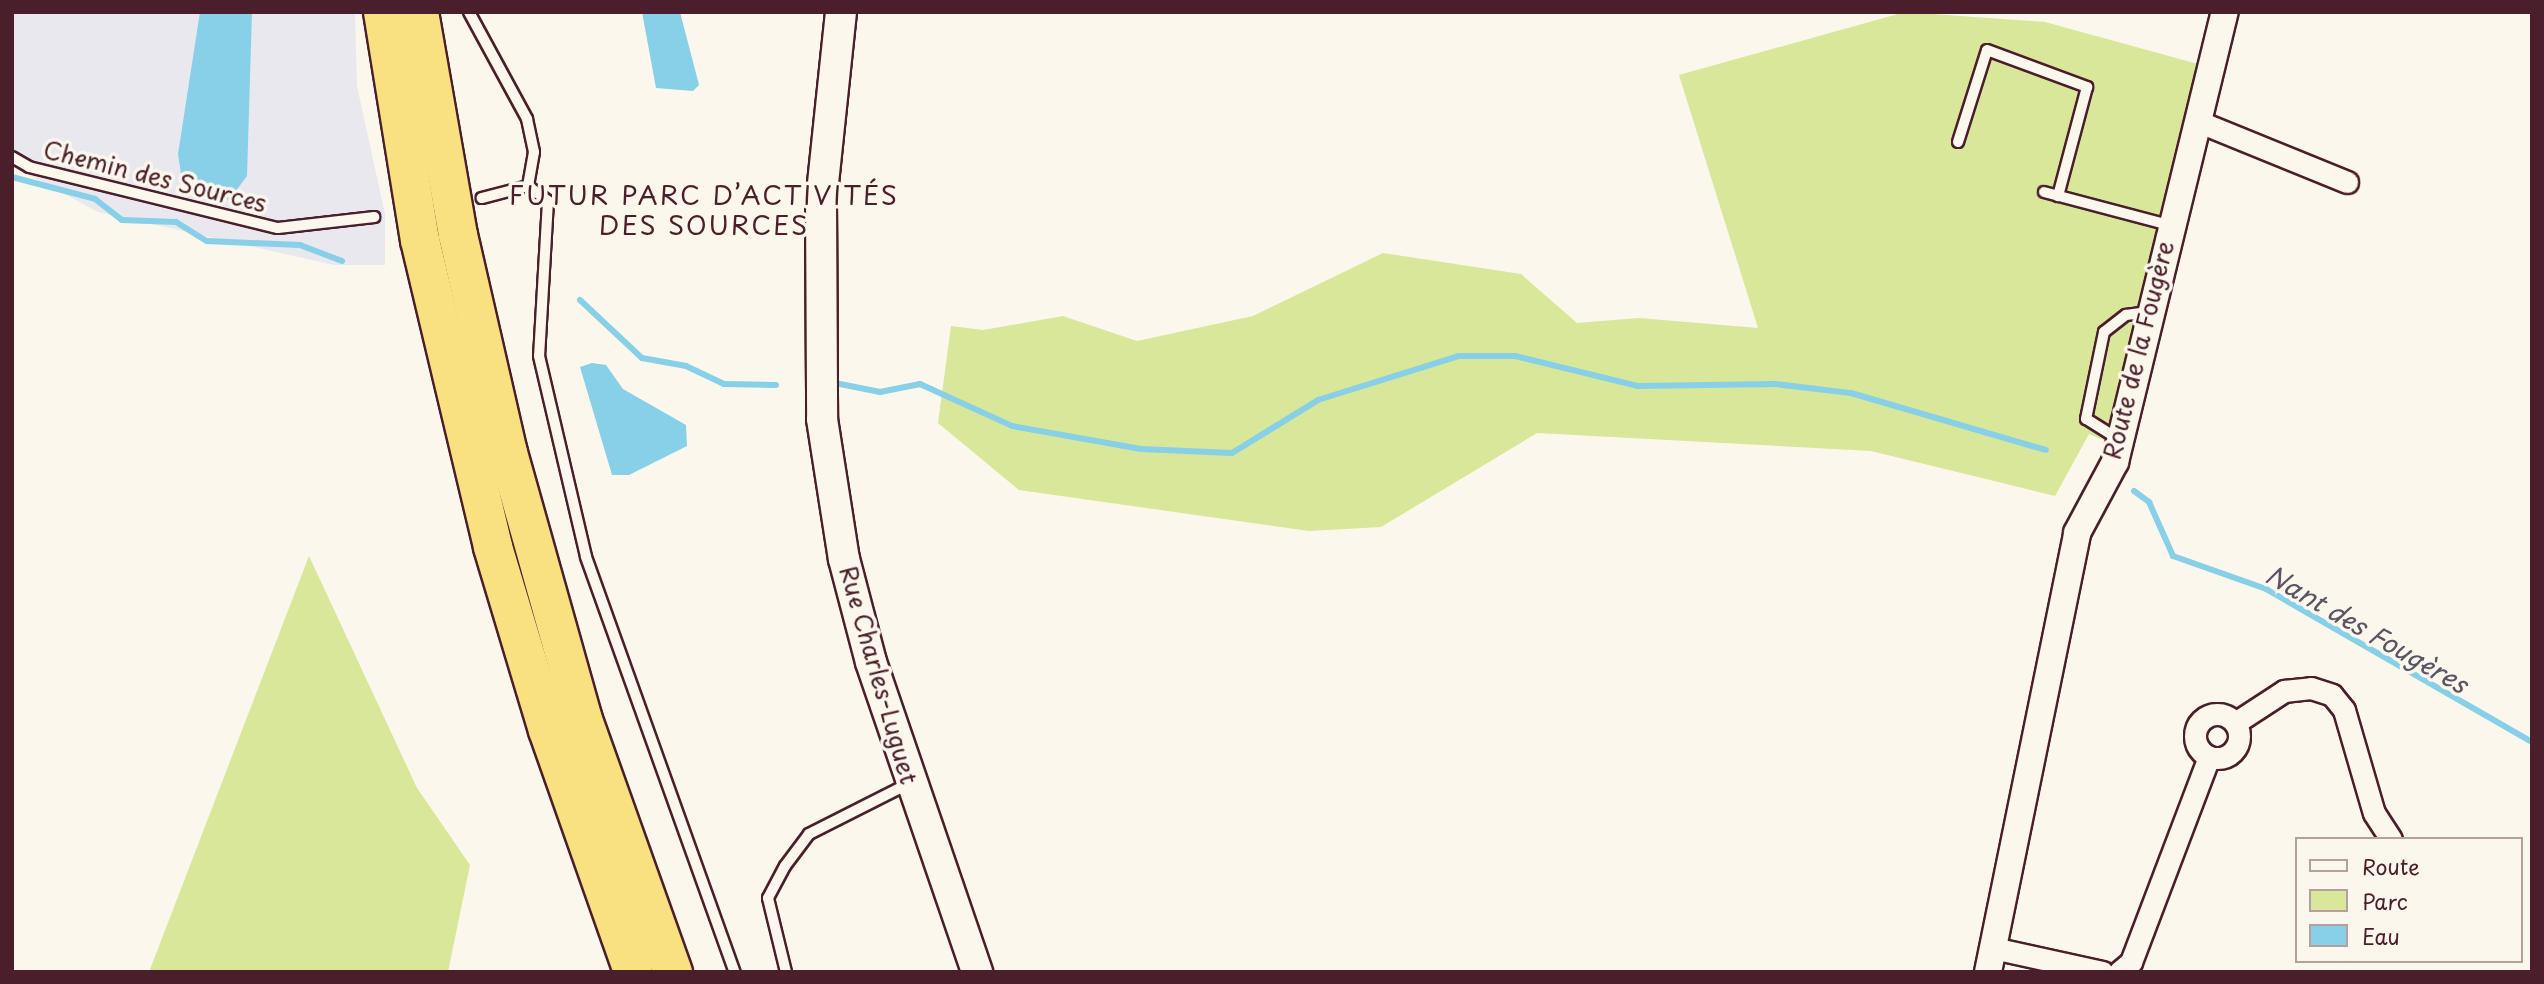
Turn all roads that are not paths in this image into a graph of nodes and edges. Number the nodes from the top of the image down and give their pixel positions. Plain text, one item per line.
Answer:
1 (383, 12) edge
2 (419, 12) edge
3 (469, 12) edge
4 (841, 12) edge
5 (2225, 12) edge
6 (2197, 121) junction
7 (1958, 142) dead end
8 (12, 156) edge
9 (2347, 182) dead end
10 (528, 186) junction
11 (2044, 192) dead end
12 (2058, 196) junction
13 (482, 198) dead end
14 (374, 217) dead end
15 (2169, 225) junction
16 (2148, 312) junction
17 (2120, 440) junction
18 (2235, 723) junction
19 (2209, 757) junction
20 (910, 783) junction
21 (2390, 837) edge
22 (1991, 960) edge
23 (633, 972) edge
24 (673, 972) edge
25 (736, 972) edge
26 (786, 972) edge
27 (977, 972) edge
28 (2102, 972) edge
29 (2119, 972) edge

1 - 23 highway
2 - 24 highway
3 - 10 lane
4 - 20 main road, Rue Charles-Luguet
5 - 6 street, Route de la Fougère
6 - 9 street
6 - 15 street, Route de la Fougère
7 - 12 lane
8 - 14 lane, Chemin des Sources
10 - 13 lane
10 - 25 lane
11 - 12 lane
12 - 15 lane
15 - 16 street, Route de la Fougère
16 - 17 street, Route de la Fougère
16 - 17 lane
17 - 22 street, Route de la Fougère
18 - 19 street
18 - 19 street
18 - 21 street
19 - 29 street
20 - 26 lane
20 - 27 main road, Rue Charles-Luguet
22 - 28 street

